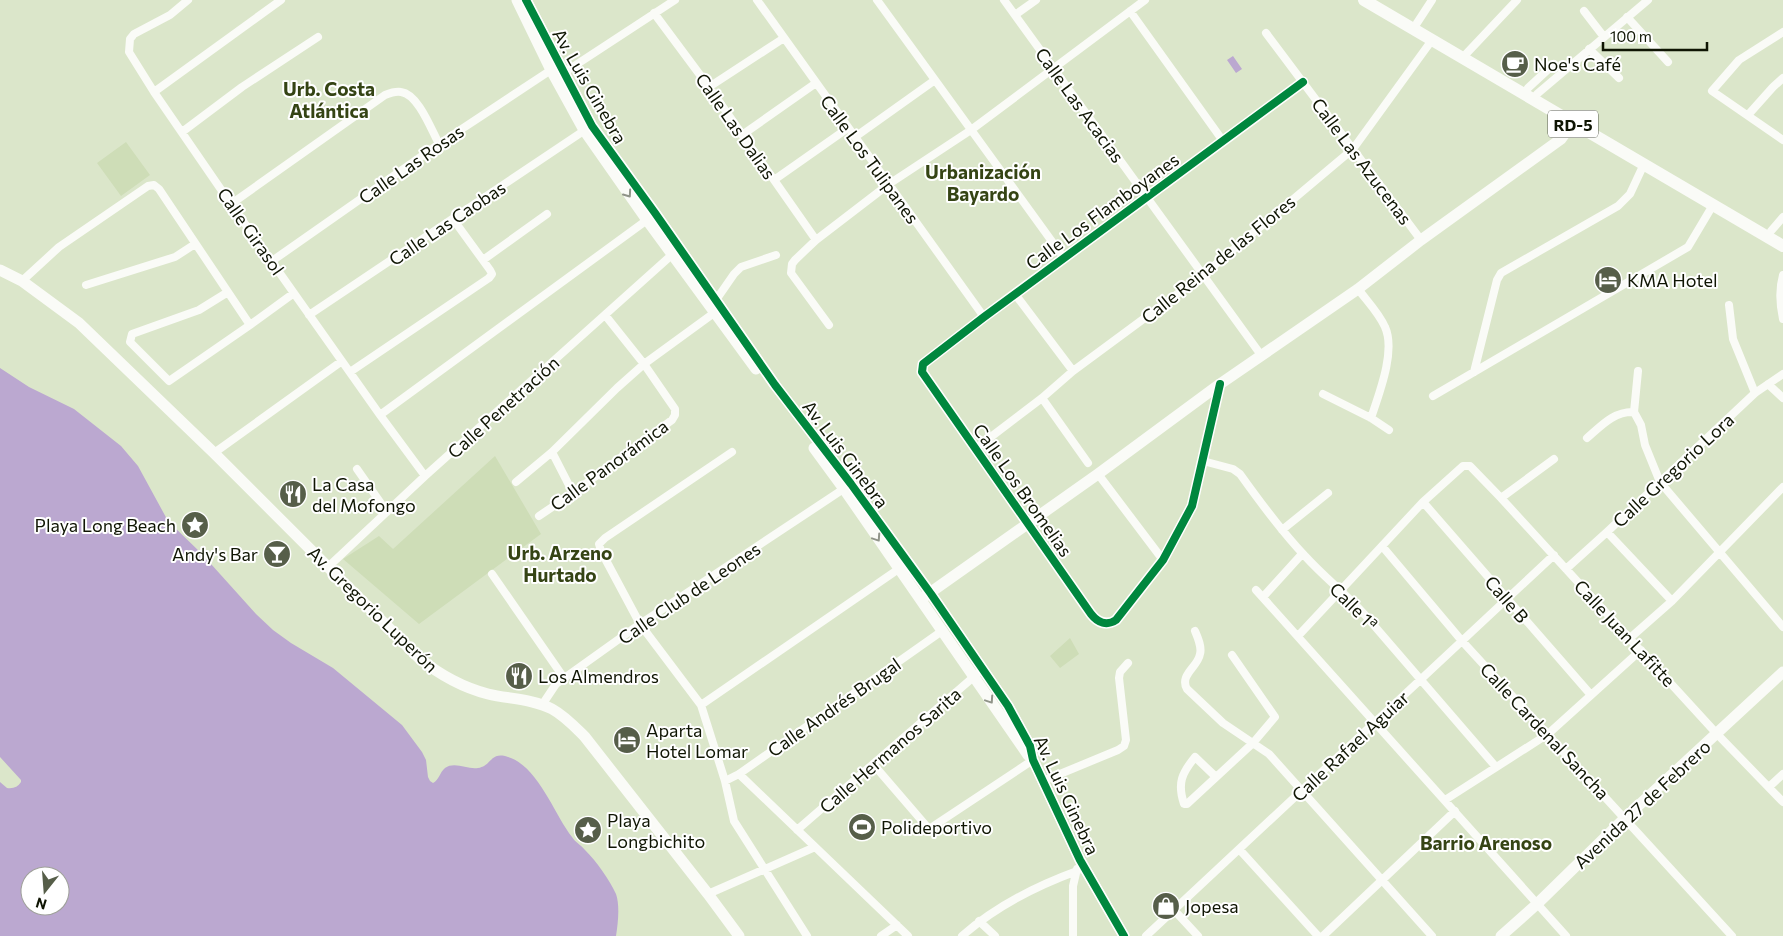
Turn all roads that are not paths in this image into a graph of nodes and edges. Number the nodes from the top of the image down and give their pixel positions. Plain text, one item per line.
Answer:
1 (188, 0) edge
2 (281, 0) edge
3 (517, 0) edge
4 (526, 0) edge
5 (675, 0) edge
6 (757, 0) edge
7 (877, 0) edge
8 (1004, 0) edge
9 (1036, 0) edge
10 (1145, 0) edge
11 (1364, 0) edge
12 (1378, 0) edge
13 (1432, 0) edge
14 (1517, 0) edge
15 (1648, 0) edge
16 (1584, 10) dead end
17 (1130, 11) junction
18 (654, 14) junction
19 (1015, 15) junction
20 (1627, 17) junction
21 (1417, 23) junction
22 (1783, 32) edge
23 (1266, 33) dead end
24 (318, 37) dead end
25 (1604, 37) junction
26 (784, 38) junction
27 (1432, 40) junction
28 (1589, 49) junction
29 (1466, 54) junction
30 (1668, 62) dead end
31 (1554, 64) dead end
32 (1054, 69) junction
33 (557, 73) junction
34 (1620, 78) dead end
35 (1783, 78) edge
36 (935, 80) junction
37 (1303, 82) junction
38 (816, 83) junction
39 (709, 87) junction
40 (1533, 91) junction
41 (154, 92) junction
42 (1748, 116) junction
43 (1574, 120) junction
44 (588, 128) junction
45 (848, 128) junction
46 (971, 130) junction
47 (182, 132) junction
48 (742, 135) junction
49 (855, 137) junction
50 (1783, 140) edge
51 (1223, 141) junction
52 (439, 144) junction
53 (1353, 149) junction
54 (1644, 164) junction
55 (774, 180) junction
56 (889, 184) junction
57 (1147, 197) junction
58 (231, 204) junction
59 (1713, 204) junction
60 (547, 214) dead end
61 (1783, 217) edge
62 (453, 218) junction
63 (647, 220) junction
64 (1771, 231) junction
65 (1783, 239) edge
66 (816, 240) junction
67 (1421, 240) junction
68 (195, 244) junction
69 (1783, 246) edge
70 (676, 251) junction
71 (776, 255) dead end
72 (1064, 258) junction
73 (483, 260) junction
74 (272, 261) junction
75 (0, 270) edge
76 (1204, 275) junction
77 (1783, 275) edge
78 (22, 281) junction
79 (86, 285) dead end
80 (1358, 288) junction
81 (228, 292) junction
82 (294, 293) junction
83 (1015, 294) junction
84 (716, 300) junction
85 (1729, 306) dead end
86 (714, 313) junction
87 (309, 315) junction
88 (605, 316) junction
89 (984, 317) junction
90 (1783, 319) edge
91 (829, 325) dead end
92 (250, 326) junction
93 (1261, 355) junction
94 (342, 361) junction
95 (644, 364) junction
96 (922, 368) joint
97 (1073, 371) junction
98 (1638, 371) dead end
99 (350, 372) junction
100 (1474, 372) junction
101 (1783, 374) edge
102 (1220, 384) junction
103 (1768, 384) junction
104 (1755, 393) junction
105 (1323, 394) dead end
106 (1433, 396) dead end
107 (1042, 398) junction
108 (1783, 398) edge
109 (1634, 412) junction
110 (380, 415) junction
111 (1371, 418) junction
112 (1388, 430) dead end
113 (1587, 438) dead end
114 (975, 449) junction
115 (552, 452) junction
116 (732, 452) dead end
117 (214, 453) junction
118 (1554, 459) dead end
119 (1203, 461) junction
120 (1088, 463) dead end
121 (357, 469) dead end
122 (1098, 474) junction
123 (425, 476) junction
124 (516, 482) dead end
125 (1660, 482) junction
126 (848, 487) junction
127 (1783, 487) edge
128 (573, 493) junction
129 (1328, 493) dead end
130 (1501, 498) junction
131 (1423, 502) junction
132 (387, 512) junction
133 (539, 516) dead end
134 (1029, 524) junction
135 (1282, 530) junction
136 (1608, 532) junction
137 (1382, 546) junction
138 (1719, 552) junction
139 (1302, 554) junction
140 (1554, 556) junction
141 (1163, 560) junction
142 (328, 566) junction
143 (903, 566) junction
144 (1566, 569) junction
145 (492, 574) dead end
146 (1256, 590) dead end
147 (1340, 591) junction
148 (926, 597) junction
149 (1263, 597) junction
150 (1507, 599) junction
151 (1672, 602) junction
152 (640, 624) junction
153 (1783, 627) edge
154 (942, 631) junction
155 (1195, 631) dead end
156 (1298, 636) junction
157 (1630, 638) junction
158 (1462, 641) junction
159 (1641, 650) junction
160 (1232, 655) dead end
161 (1128, 663) dead end
162 (1783, 672) edge
163 (978, 673) junction
164 (564, 678) junction
165 (1420, 680) junction
166 (1591, 695) junction
167 (542, 705) junction
168 (701, 705) junction
169 (1375, 722) junction
170 (1548, 734) junction
171 (1717, 734) junction
172 (1253, 743) junction
173 (1033, 760) junction
174 (873, 764) junction
175 (1496, 767) junction
176 (739, 774) junction
177 (1783, 774) edge
178 (1216, 777) junction
179 (1043, 781) junction
180 (724, 782) junction
181 (1769, 787) junction
182 (1301, 791) junction
183 (1445, 800) junction
184 (1783, 802) edge
185 (1455, 812) junction
186 (1625, 818) junction
187 (797, 830) junction
188 (815, 847) junction
189 (1239, 850) junction
190 (1078, 865) junction
191 (764, 870) junction
192 (1382, 880) junction
193 (708, 894) junction
194 (1537, 904) junction
195 (1174, 910) junction
196 (979, 921) junction
197 (897, 925) junction
198 (739, 936) edge
199 (807, 936) edge
200 (881, 936) edge
201 (908, 936) edge
202 (962, 936) edge
203 (995, 936) edge
204 (1073, 936) edge
205 (1124, 936) edge
206 (1146, 936) edge
207 (1198, 936) edge
208 (1318, 936) edge
209 (1323, 936) edge
210 (1432, 936) edge
211 (1501, 936) edge
212 (1566, 936) edge
213 (1732, 936) edge

1 - 41 street, Calle Girasol
2 - 41 street
3 - 33 street, Av. Luis Ginebra
4 - 33 street, Av. Luis Ginebra
5 - 18 street, Calle Las Rosas
6 - 26 street, Calle Los Tulipanes
7 - 36 street
8 - 19 street, Calle Las Acacias
9 - 19 street
10 - 17 street
11 - 27 main road, RD-5
12 - 21 main road, RD-5
13 - 21 street
14 - 29 street
15 - 20 street
16 - 25 street
17 - 32 street
17 - 51 street
18 - 33 street, Calle Las Rosas
18 - 39 street, Calle Las Dalias
19 - 32 street, Calle Las Acacias
20 - 25 street
20 - 30 street
21 - 29 main road, RD-5
22 - 42 street
23 - 37 street, Calle Las Azucenas
24 - 47 street
25 - 28 street
26 - 38 street, Calle Los Tulipanes
26 - 39 street
27 - 43 main road, RD-5
27 - 53 street, Calle Reina de las Flores
28 - 34 street
28 - 40 street
29 - 40 main road, RD-5
31 - 40 street
32 - 46 street
32 - 57 street, Calle Las Acacias
33 - 44 street, Av. Luis Ginebra
33 - 52 street, Calle Las Rosas
35 - 42 street
36 - 46 street
36 - 49 street
37 - 51 street, Calle Los Flamboyanes
37 - 53 street, Calle Las Azucenas
38 - 45 street, Calle Los Tulipanes
38 - 48 street
39 - 48 street, Calle Las Dalias
40 - 43 main road, RD-5
41 - 47 street, Calle Girasol
42 - 50 street
43 - 54 main road, RD-5
43 - 64 main road, RD-5
43 - 67 street
44 - 62 street, Calle Las Caobas
44 -> 63 street, Av. Luis Ginebra
44 - 70 street, Av. Luis Ginebra
45 - 49 street, Calle Los Tulipanes
45 - 55 street
46 - 56 street
46 - 72 street
47 - 58 street, Calle Girasol
48 - 55 street, Calle Las Dalias
49 - 56 street, Calle Los Tulipanes
51 - 57 street, Calle Los Flamboyanes
52 - 58 street
52 - 74 street, Calle Las Rosas
53 - 67 street, Calle Las Azucenas
53 - 76 street, Calle Reina de las Flores
54 - 59 main road, RD-5
54 - 100 street
55 - 66 street, Calle Las Dalias
56 - 66 street
56 - 89 street, Calle Los Tulipanes
57 - 72 street, Calle Los Flamboyanes
57 - 76 street, Calle Las Acacias
58 - 74 street, Calle Girasol
59 - 69 main road, RD-5
59 - 100 street
60 - 73 street
61 - 64 street
62 - 73 street
62 - 87 street, Calle Las Caobas
63 - 70 street, Av. Luis Ginebra
63 - 110 street
64 - 65 main road, RD-5
66 - 91 street
67 - 80 street
68 - 78 street
68 - 79 street
68 - 81 street
70 - 84 street, Av. Luis Ginebra
70 - 86 street, Av. Luis Ginebra
70 - 88 street, Calle Penetración
71 - 84 street
72 - 83 street, Calle Los Flamboyanes
73 - 99 street
74 - 82 street, Calle Girasol
75 - 78 street, Av. Gregorio Luperón
76 - 93 street, Calle Las Acacias
76 - 97 street, Calle Reina de las Flores
77 - 90 street
78 - 117 street, Av. Gregorio Luperón
80 - 93 street
80 - 111 street
81 - 92 street
81 - 92 street
82 - 87 street, Calle Girasol
82 - 92 street
83 - 89 street, Calle Los Flamboyanes
83 - 97 street
84 - 126 street, Av. Luis Ginebra
85 - 104 street
86 - 95 street
86 - 126 street, Av. Luis Ginebra
87 - 94 street, Calle Girasol
88 - 95 street, Calle Panorámica
88 - 123 street, Calle Penetración
89 - 96 street, Calle Los Flamboyanes
93 - 102 street
94 - 99 street, Calle Girasol
94 - 117 street
95 - 115 street
95 - 128 street, Calle Panorámica
96 - 114 street, Calle Los Bromelias
97 - 107 street, Calle Reina de las Flores
98 - 109 street
99 - 110 street, Calle Girasol
100 - 106 street
101 - 103 street, Calle Gregorio Lora
102 - 119 street
102 - 122 street
103 - 104 street, Calle Gregorio Lora
103 - 108 street
104 - 125 street, Calle Gregorio Lora
105 - 111 street
107 - 114 street, Calle Reina de las Flores
107 - 120 street
109 - 113 street
109 - 125 street
110 - 123 street, Calle Girasol
111 - 112 street
114 - 134 street, Calle Los Bromelias
115 - 124 street
115 - 128 street
116 - 152 street
117 - 142 street, Av. Gregorio Luperón
118 - 130 street
119 - 135 street, Calle 1ª
119 - 141 street
121 - 132 street
122 - 134 street
122 - 141 street
123 - 132 street, Calle Penetración
125 - 136 street, Calle Gregorio Lora
125 - 138 street
126 - 143 street, Av. Luis Ginebra
126 - 152 street, Calle Club de Leones
127 - 138 street
128 - 133 street, Calle Panorámica
129 - 135 street
130 - 131 street, Calle Juan Lafitte
130 - 140 street, Calle Juan Lafitte
131 - 137 street
131 - 150 street, Calle B
132 - 142 street, Calle Penetración
134 - 141 street, Calle Los Bromelias
134 - 148 street
135 - 139 street, Calle 1ª
136 - 144 street, Calle Gregorio Lora
136 - 151 street
137 - 147 street
137 - 158 street, Calle Cardenal Sancha
138 - 151 street
138 - 153 street
139 - 147 street, Calle 1ª
139 - 149 street
140 - 144 street, Calle Juan Lafitte
140 - 150 street, Calle Rafael Aguiar
142 - 167 street, Av. Gregorio Luperón
143 - 148 street, Av. Luis Ginebra
143 - 168 street
144 - 157 street, Calle Juan Lafitte
145 - 164 street
146 - 149 street
147 - 156 street
147 - 165 street, Calle 1ª
148 - 154 street, Av. Luis Ginebra
148 - 163 street, Av. Luis Ginebra
149 - 156 street
150 - 158 street, Calle Rafael Aguiar
150 - 166 street, Calle B
151 - 157 street
152 - 164 street, Calle Club de Leones
152 - 168 street
154 - 163 street, Av. Luis Ginebra
154 - 176 street, Calle Andrés Brugal
155 - 172 street
156 - 169 street
157 - 159 street, Calle Juan Lafitte
158 - 165 street, Calle Rafael Aguiar
158 - 170 street, Calle Cardenal Sancha
159 - 166 street
159 - 171 street, Calle Juan Lafitte
160 - 172 street
161 - 179 street
162 - 171 street, Avenida 27 de Febrero
163 - 173 street, Av. Luis Ginebra
163 - 174 street, Calle Hermanos Sarita
164 - 167 street, Calle Club de Leones
165 - 169 street, Calle Rafael Aguiar
165 - 175 street, Calle 1ª
166 - 170 street
167 - 193 street, Av. Gregorio Luperón
168 - 180 street
169 - 182 street, Calle Rafael Aguiar
169 - 183 street
170 - 175 street
170 - 186 street, Calle Cardenal Sancha
171 - 181 street, Calle Juan Lafitte
171 - 186 street, Avenida 27 de Febrero
172 - 178 street
172 - 182 street
173 - 174 street
173 - 179 street, Av. Luis Ginebra
174 - 187 street, Calle Hermanos Sarita
175 - 183 street
176 - 180 street, Calle Andrés Brugal
176 - 187 street
177 - 181 street
178 - 178 street
179 - 190 street, Av. Luis Ginebra
180 - 191 street
181 - 184 street, Calle Juan Lafitte
182 - 189 street, Calle Rafael Aguiar
182 - 192 street
183 - 185 street
185 - 192 street
185 - 194 street
186 - 194 street, Avenida 27 de Febrero
186 - 213 street, Calle Cardenal Sancha
187 - 188 street
188 - 191 street
188 - 197 street
189 - 195 street, Calle Rafael Aguiar
189 - 208 street
190 - 196 street
190 - 204 street
190 - 205 street, Av. Luis Ginebra
191 - 193 street
191 - 199 street
192 - 209 street
192 - 210 street
193 - 198 street, Av. Gregorio Luperón
194 - 211 street, Avenida 27 de Febrero
194 - 212 street
195 - 206 street, Calle Rafael Aguiar
195 - 207 street
196 - 202 street
196 - 203 street
197 - 200 street
197 - 201 street

